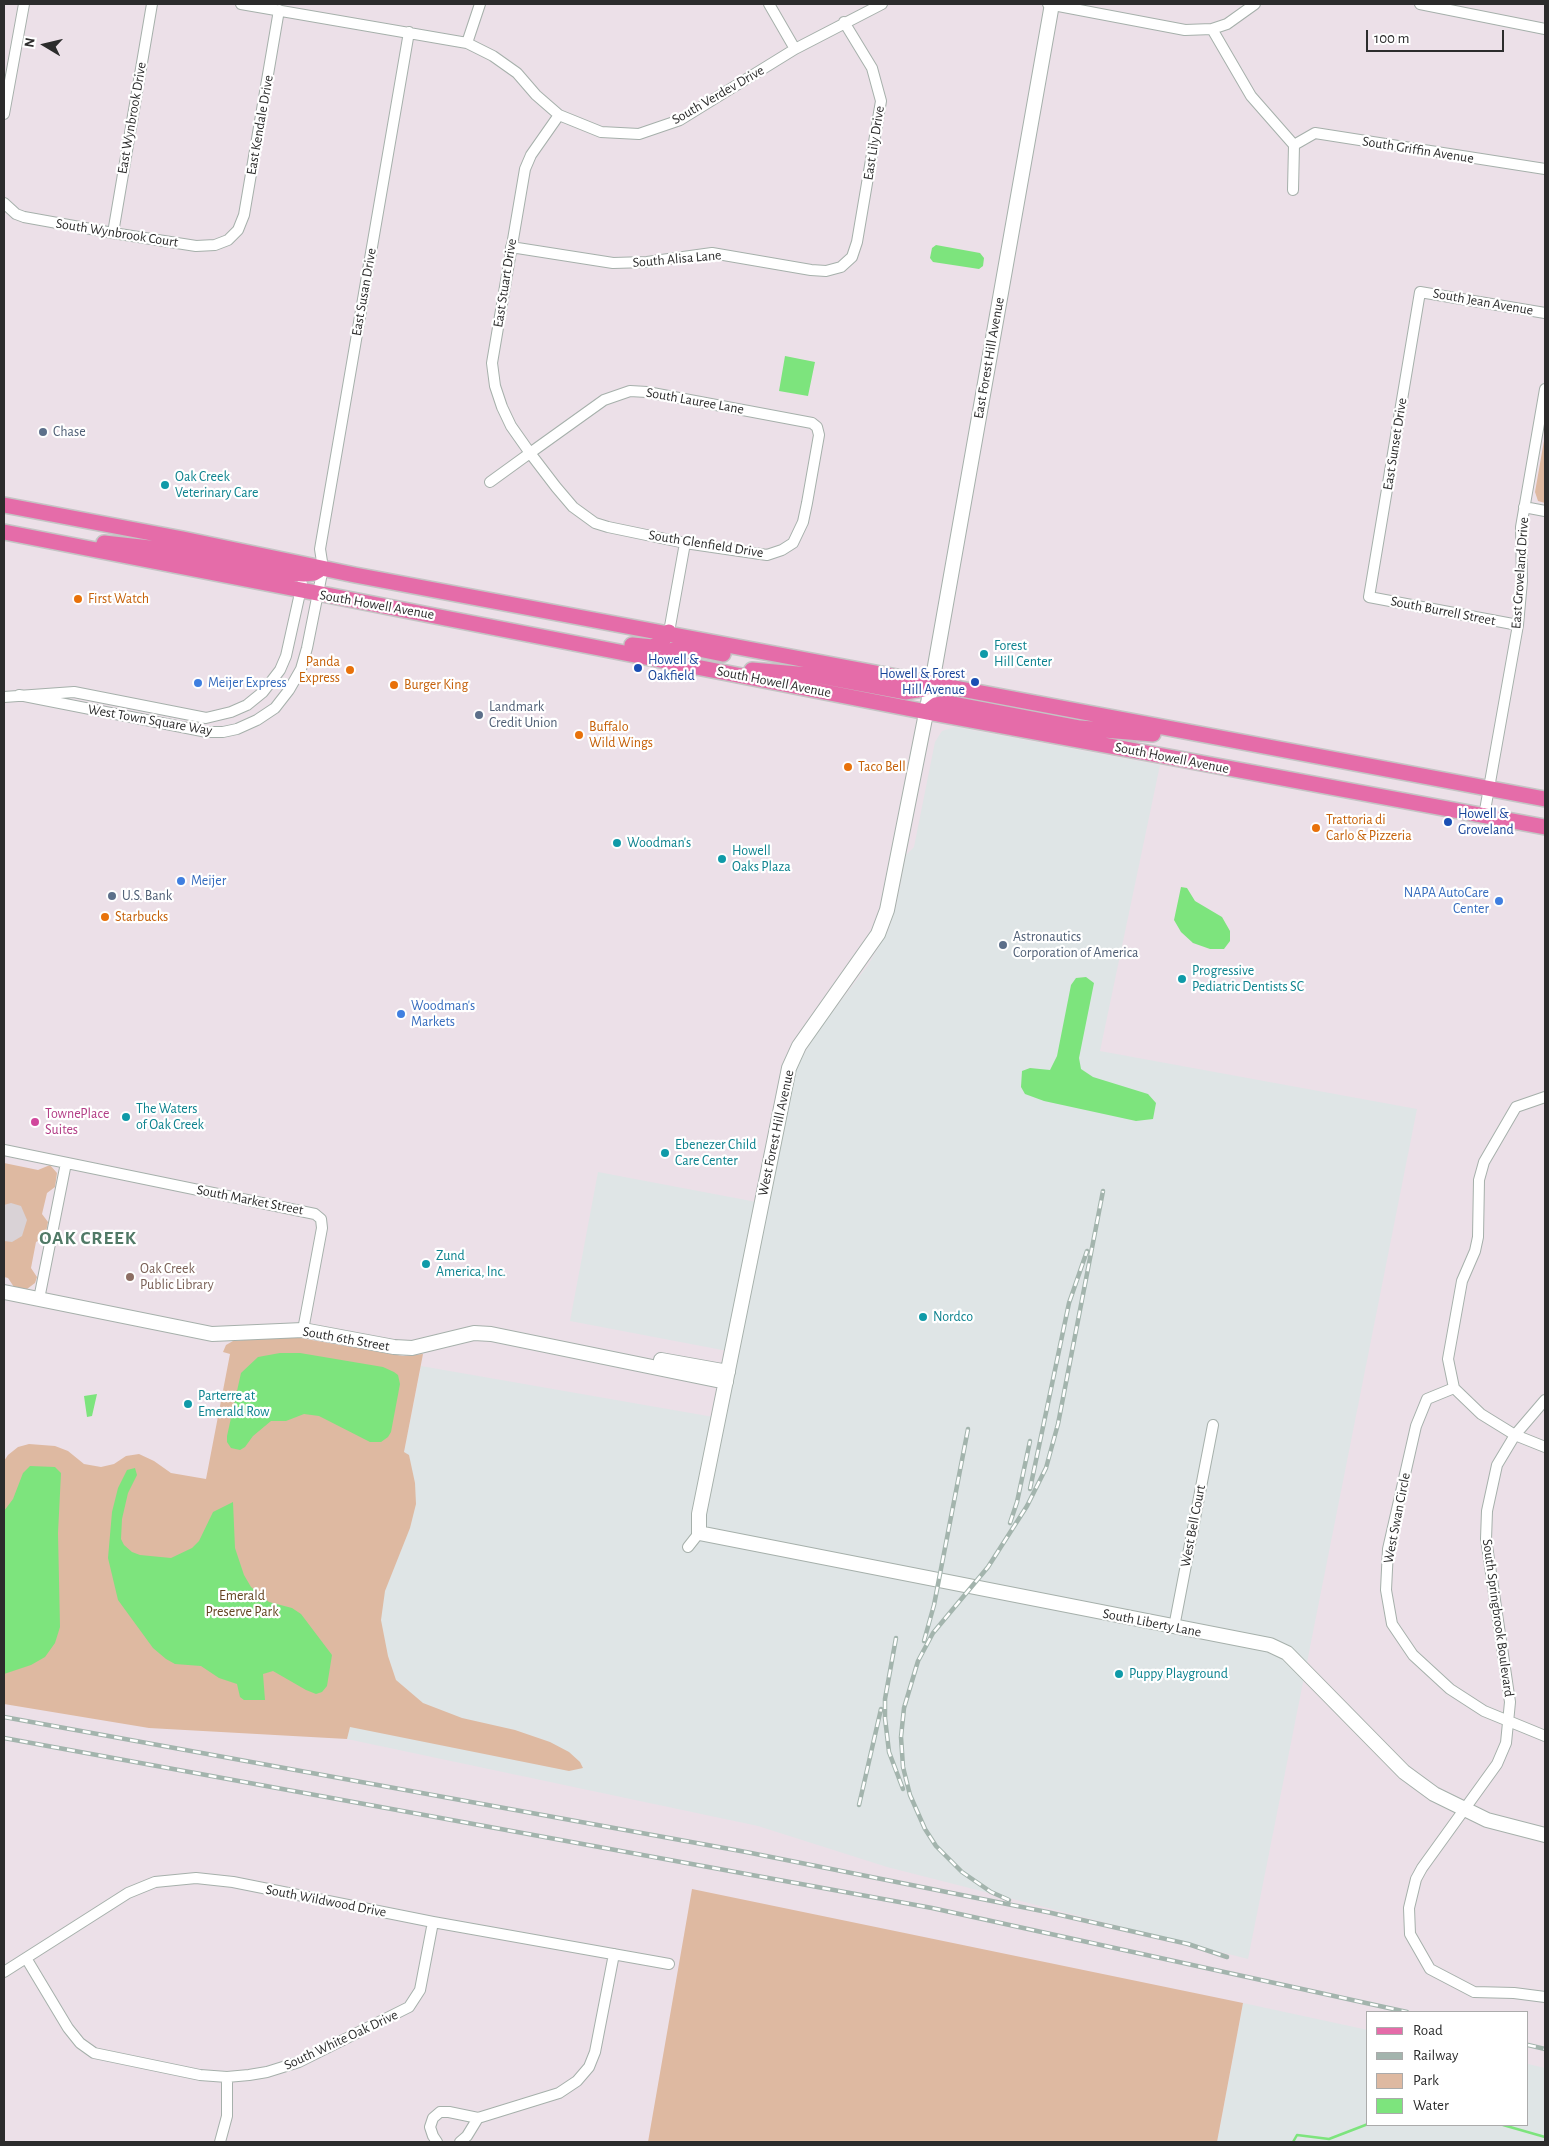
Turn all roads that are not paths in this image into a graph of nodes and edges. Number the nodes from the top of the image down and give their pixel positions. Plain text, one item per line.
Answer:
1 (24, 4) edge
2 (152, 4) edge
3 (241, 4) edge
4 (480, 4) edge
5 (769, 4) edge
6 (882, 4) edge
7 (1051, 4) edge
8 (1255, 4) edge
9 (1420, 4) edge
10 (280, 10) junction
11 (844, 22) junction
12 (1212, 29) junction
13 (1545, 29) edge
14 (409, 32) junction
15 (467, 43) junction
16 (795, 49) junction
17 (4, 114) edge
18 (559, 115) junction
19 (1294, 145) junction
20 (1545, 169) edge
21 (1293, 190) dead end
22 (4, 203) edge
23 (113, 233) junction
24 (232, 236) joint
25 (511, 247) junction
26 (841, 266) joint
27 (1420, 292) joint
28 (1545, 314) edge
29 (1545, 389) edge
30 (817, 427) joint
31 (530, 453) junction
32 (490, 482) dead end
33 (4, 506) edge
34 (1524, 507) junction
35 (1545, 510) edge
36 (4, 532) edge
37 (42, 540) junction
38 (685, 543) junction
39 (320, 552) junction
40 (322, 568) junction
41 (305, 569) junction
42 (300, 591) junction
43 (317, 594) junction
44 (1369, 597) joint
45 (1518, 625) junction
46 (669, 632) junction
47 (553, 639) junction
48 (662, 660) junction
49 (804, 660) junction
50 (702, 668) junction
51 (932, 684) junction
52 (19, 695) junction
53 (4, 697) edge
54 (927, 712) junction
55 (1209, 737) junction
56 (1488, 788) junction
57 (1545, 799) edge
58 (1484, 816) junction
59 (1545, 827) edge
60 (1545, 1097) edge
61 (4, 1150) edge
62 (66, 1163) junction
63 (4, 1292) edge
64 (39, 1299) junction
65 (303, 1330) junction
66 (727, 1377) junction
67 (1454, 1388) junction
68 (1545, 1400) edge
69 (1213, 1425) dead end
70 (1515, 1434) junction
71 (1545, 1447) edge
72 (699, 1533) junction
73 (688, 1548) dead end
74 (1174, 1627) junction
75 (1509, 1722) junction
76 (1545, 1736) edge
77 (1464, 1810) junction
78 (1545, 1835) edge
79 (434, 1922) junction
80 (614, 1954) junction
81 (26, 1958) junction
82 (669, 1964) dead end
83 (4, 1972) edge
84 (1545, 1996) edge
85 (227, 2077) junction
86 (478, 2118) junction
87 (220, 2142) edge
88 (437, 2142) edge
89 (460, 2142) edge

1 - 17 street
2 - 23 street, East Wynbrook Drive
3 - 10 street, South Verdev Drive
4 - 15 street
5 - 16 street
6 - 11 street, South Verdev Drive
7 - 12 street
7 - 51 street, East Forest Hill Avenue
8 - 12 street
9 - 13 street
10 - 14 street, South Verdev Drive
10 - 24 street, East Kendale Drive
11 - 16 street, South Verdev Drive
11 - 26 street, East Lily Drive
12 - 19 street
14 - 15 street, South Verdev Drive
14 - 39 street, East Susan Drive
15 - 18 street, South Verdev Drive
16 - 18 street, South Verdev Drive
18 - 25 street, East Stuart Drive
19 - 20 street, South Griffin Avenue
19 - 21 street
22 - 23 street, South Wynbrook Court
23 - 24 street, South Wynbrook Court
25 - 26 street, South Alisa Lane
25 - 31 street, East Stuart Drive
27 - 28 street, South Jean Avenue
27 - 44 street, East Sunset Drive
29 - 34 street, East Groveland Drive
30 - 31 street, South Lauree Lane
30 - 38 street, South Glenfield Drive
31 - 32 street, South Lauree Lane
31 - 38 street, South Glenfield Drive
33 - 41 main road
34 - 35 street
34 - 45 street, East Groveland Drive
36 - 37 main road, South Howell Avenue
37 - 41 main road
37 - 42 main road, South Howell Avenue
38 - 46 street
39 - 40 street, East Susan Drive
39 - 41 street
40 - 41 main road
40 - 43 street, West Town Square Way
40 - 46 main road, South Howell Avenue
41 - 42 street, West Town Square Way
42 - 43 main road, South Howell Avenue
42 - 52 street, West Town Square Way
43 - 47 main road, South Howell Avenue
43 - 52 street, West Town Square Way
44 - 45 street, South Burrell Street
45 - 56 street, East Groveland Drive
46 - 47 main road
46 - 49 main road, South Howell Avenue
47 - 48 main road, South Howell Avenue
48 - 49 main road
48 - 50 main road, South Howell Avenue
49 - 51 main road, South Howell Avenue
50 - 51 main road
50 - 54 main road, South Howell Avenue
51 - 54 street, East Forest Hill Avenue
51 - 55 main road, South Howell Avenue
52 - 53 street, West Town Square Way
54 - 55 main road
54 - 58 main road, South Howell Avenue
54 - 66 street, West Forest Hill Avenue
55 - 56 main road, South Howell Avenue
56 - 57 main road, South Howell Avenue
56 - 58 street, East Groveland Drive
58 - 59 main road, South Howell Avenue
60 - 67 street
61 - 62 street
62 - 64 street
62 - 65 street, South Market Street
63 - 64 street, South 6th Street
64 - 65 street, South 6th Street
65 - 66 street, South 6th Street
66 - 72 street, West Forest Hill Avenue
67 - 70 street
67 - 75 street, West Swan Circle
68 - 70 street, South Springbrook Boulevard
69 - 74 street, West Bell Court
70 - 71 street
70 - 75 street, South Springbrook Boulevard
72 - 73 street
72 - 74 street, South Liberty Lane
74 - 77 street, South Liberty Lane
75 - 76 street, West Swan Circle
75 - 77 street, South Springbrook Boulevard
77 - 78 street, South Liberty Lane
77 - 84 street, South Springbrook Boulevard
79 - 80 street, South Wildwood Drive
79 - 81 street, South Wildwood Drive
79 - 85 street, South White Oak Drive
80 - 82 street, South Wildwood Drive
80 - 86 street
81 - 83 street, South Wildwood Drive
81 - 85 street, South White Oak Drive
85 - 87 street
86 - 88 street
86 - 89 street

